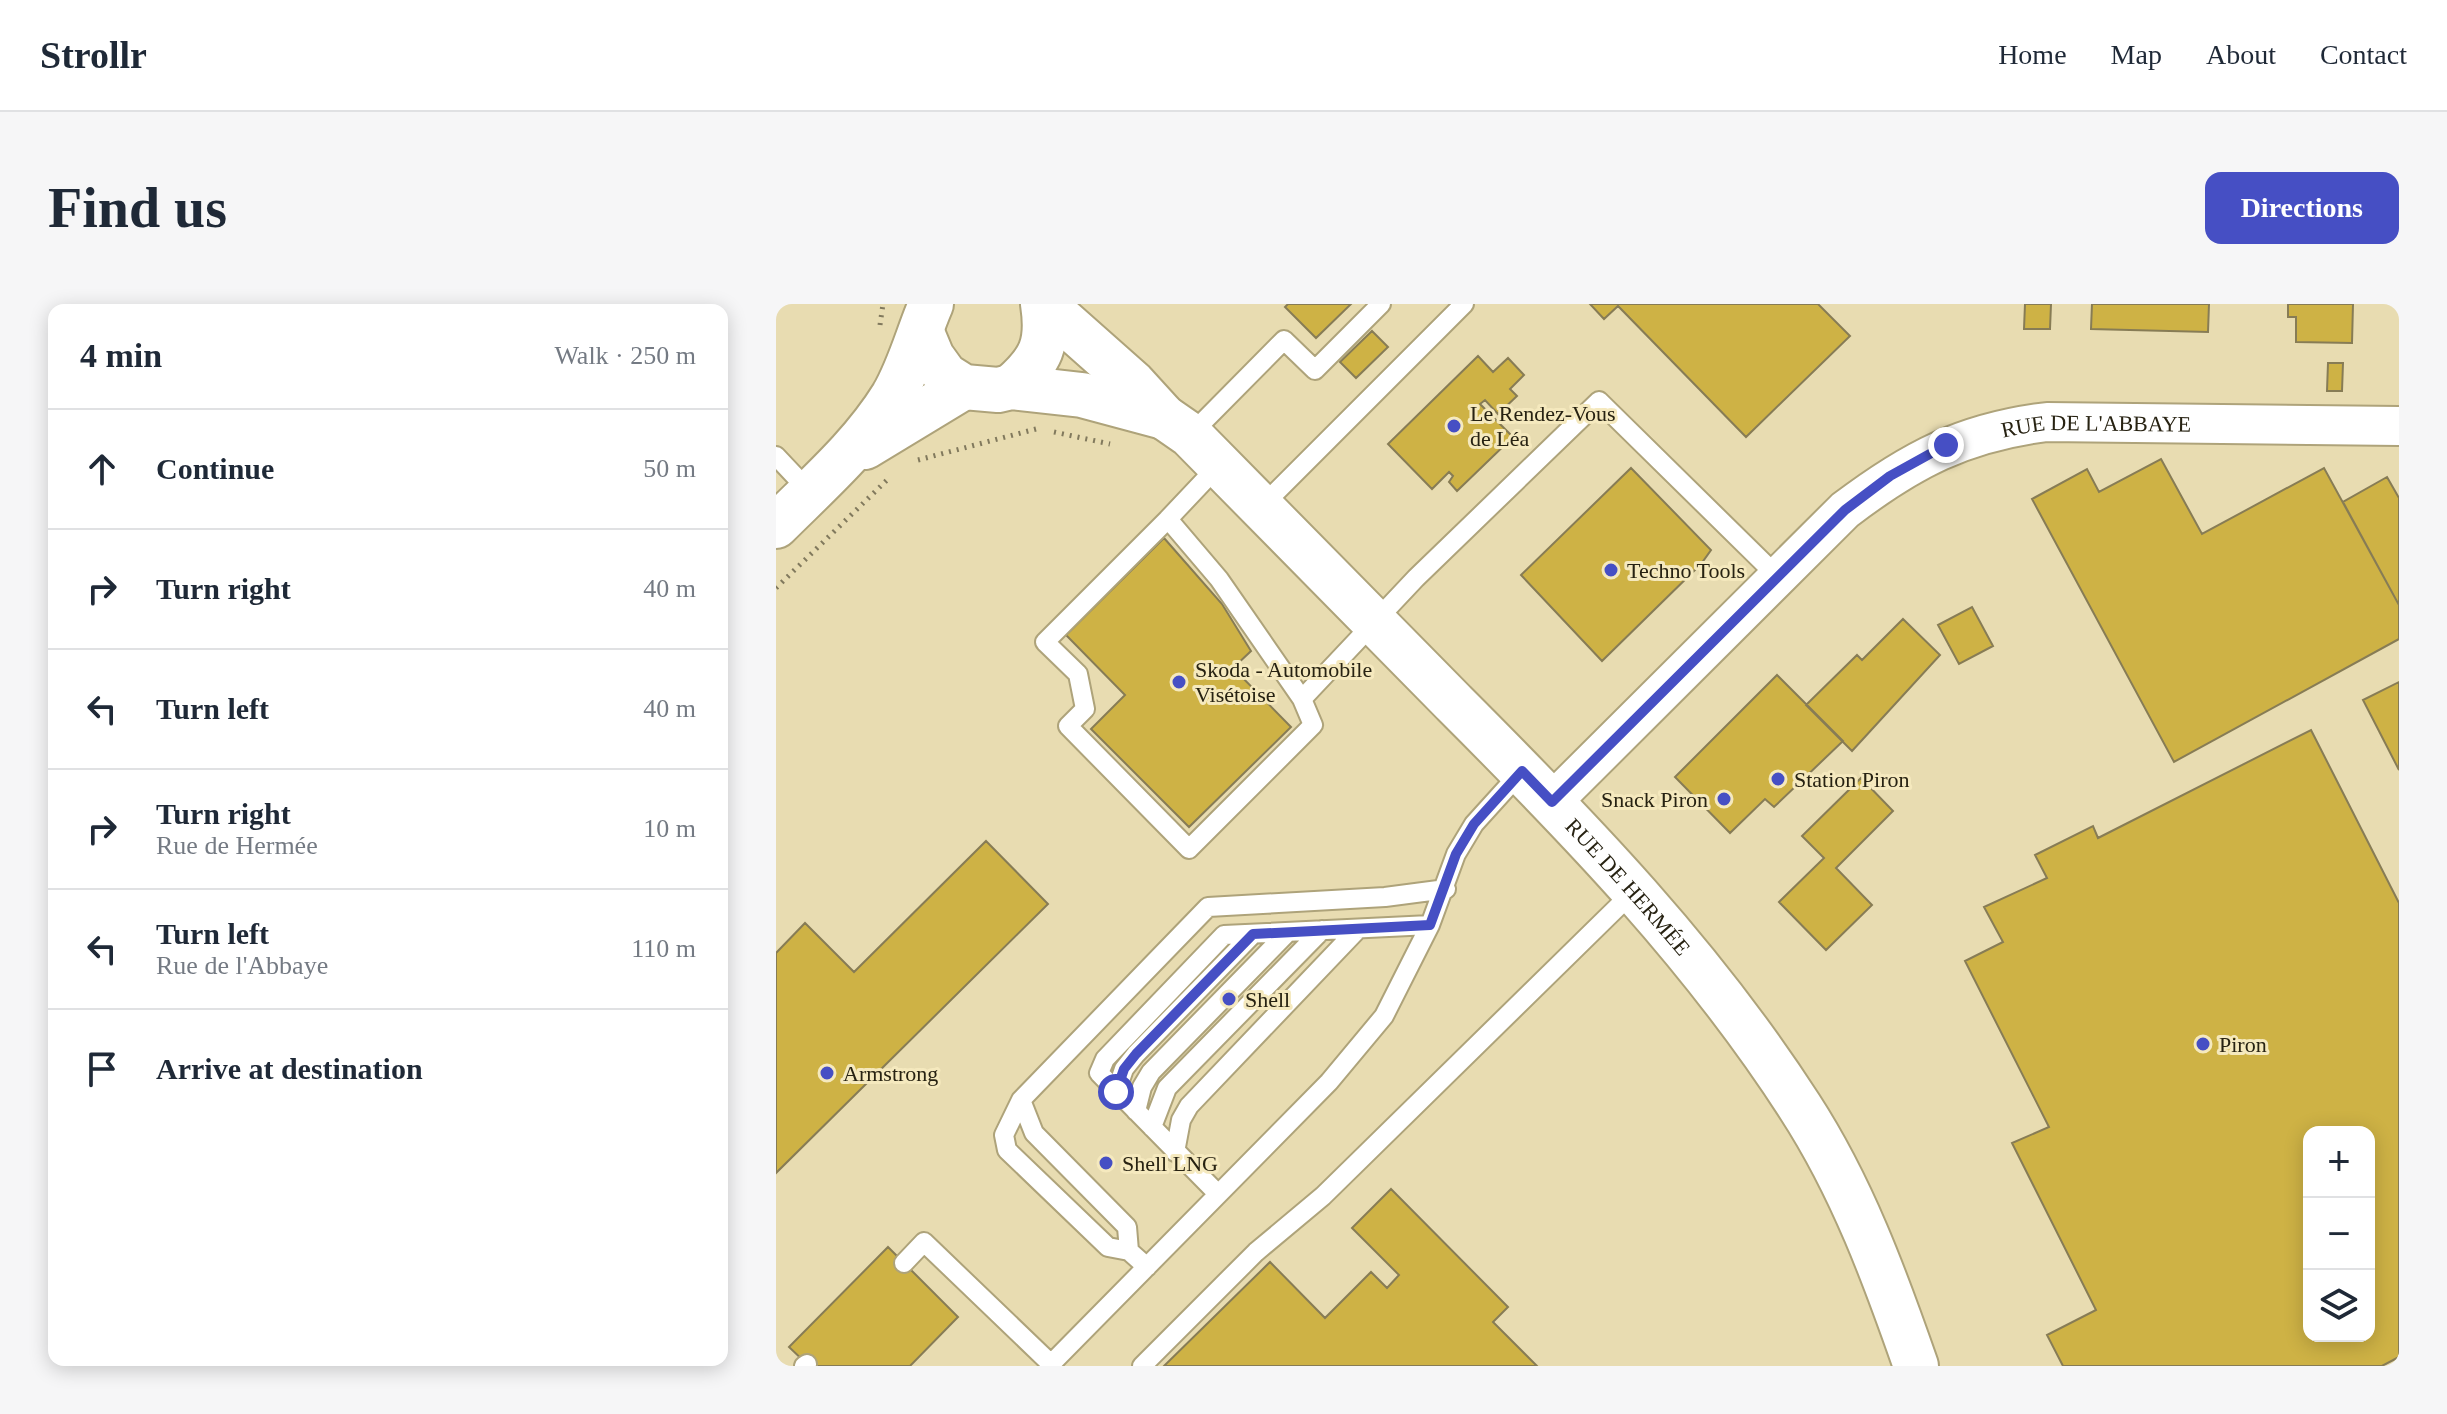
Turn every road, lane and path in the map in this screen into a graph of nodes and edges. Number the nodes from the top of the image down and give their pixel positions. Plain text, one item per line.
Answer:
1 (1044, 304) edge
2 (1381, 304) edge
3 (1464, 304) edge
4 (926, 314) edge
5 (964, 387) junction
6 (1011, 387) junction
7 (2399, 426) edge
8 (1191, 439) junction
9 (1123, 447) dead end
10 (776, 456) edge
11 (846, 458) junction
12 (917, 461) dead end
13 (892, 474) dead end
14 (810, 492) junction
15 (1260, 508) junction
16 (1168, 519) junction
17 (776, 526) edge
18 (1777, 576) junction
19 (776, 588) edge
20 (1375, 624) junction
21 (1302, 699) junction
22 (1522, 771) junction
23 (1552, 802) junction
24 (1446, 889) junction
25 (1635, 890) junction
26 (1430, 925) junction
27 (1358, 929) junction
28 (1322, 930) junction
29 (1288, 932) junction
30 (1021, 1100) junction
31 (1136, 1111) junction
32 (1152, 1127) junction
33 (1175, 1152) junction
34 (1218, 1194) junction
35 (1129, 1251) junction
36 (904, 1263) dead end
37 (1147, 1267) junction
38 (1050, 1365) edge
39 (1142, 1366) edge
40 (1916, 1366) edge

1 - 6 street, RUE DE HERMÉE
1 - 8 street, RUE DE HERMÉE
2 - 8 lane
3 - 15 lane
4 - 5 street
4 - 11 street
5 - 6 street
5 - 11 street
6 - 8 street
7 - 18 street, RUE DE L'ABBAYE
8 - 15 street, RUE DE HERMÉE
8 - 16 lane
9 - 12 path
10 - 14 lane
11 - 14 street
13 - 19 path
14 - 17 street
15 - 20 street, RUE DE HERMÉE
16 - 21 lane
16 - 21 lane
18 - 20 lane
18 - 23 street, RUE DE L'ABBAYE
20 - 21 lane
20 - 22 street, RUE DE HERMÉE
22 - 23 street, RUE DE HERMÉE
22 - 24 lane
23 - 25 street, RUE DE HERMÉE
24 - 26 lane
24 - 30 lane
25 - 39 lane
25 - 40 street, RUE DE HERMÉE
26 - 27 lane
26 - 34 lane
27 - 28 lane
27 - 33 lane
28 - 29 lane
28 - 32 lane
29 - 31 lane
29 - 31 lane
30 - 35 lane
30 - 35 lane
31 - 32 lane
32 - 33 lane
33 - 34 lane
34 - 37 lane
35 - 37 lane
36 - 38 lane
37 - 38 lane

